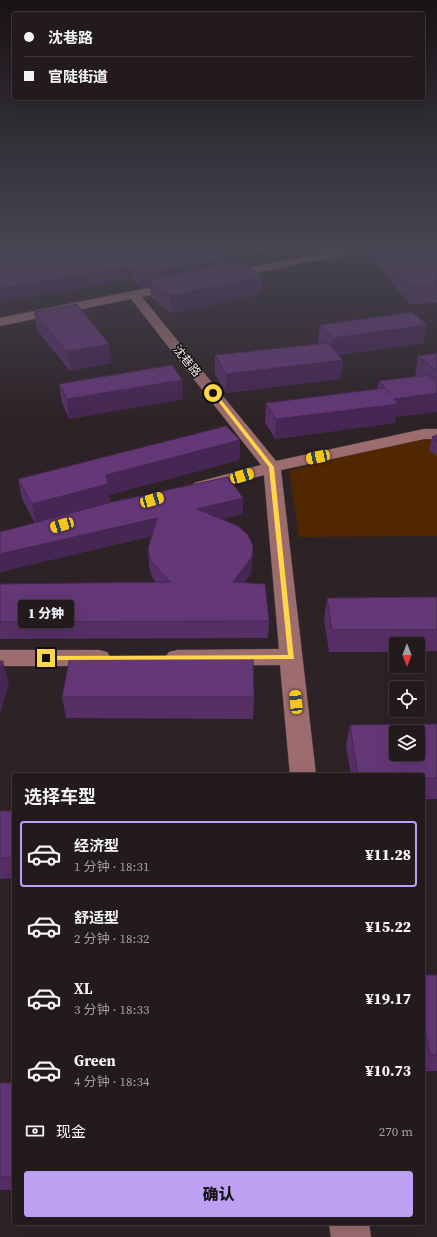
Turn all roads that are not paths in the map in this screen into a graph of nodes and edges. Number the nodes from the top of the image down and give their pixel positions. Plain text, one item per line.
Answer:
1 (96, 303) edge
2 (140, 303) edge
3 (0, 322) edge
4 (437, 434) edge
5 (272, 467) junction
6 (187, 491) edge
7 (291, 657) junction
8 (0, 658) edge
9 (118, 658) edge
10 (158, 658) edge
11 (303, 773) edge
12 (349, 1225) edge
13 (351, 1237) edge

1 - 3 street
2 - 5 street, 沈巷路
4 - 5 street
5 - 6 street
5 - 7 street
7 - 10 street
7 - 11 street
8 - 9 street
12 - 13 street

